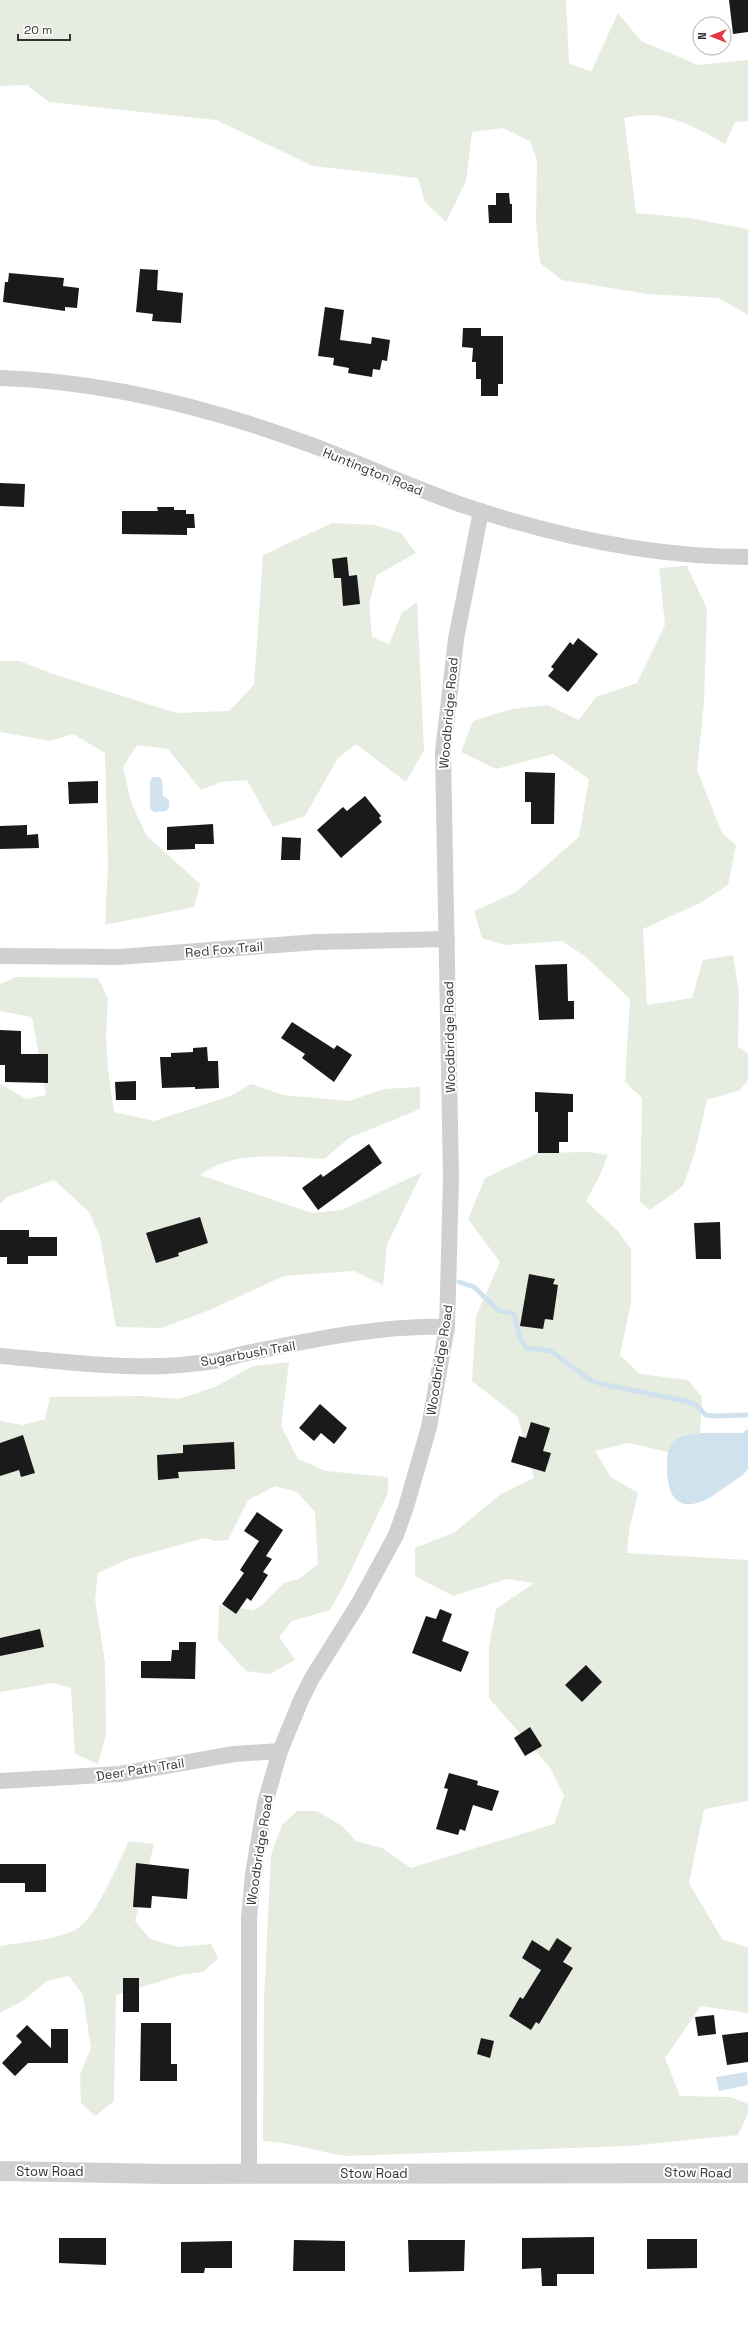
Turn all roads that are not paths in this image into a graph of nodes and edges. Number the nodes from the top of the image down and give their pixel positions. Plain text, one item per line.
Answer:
1 (0, 378) edge
2 (481, 511) junction
3 (748, 557) edge
4 (447, 939) junction
5 (0, 956) edge
6 (447, 1327) junction
7 (0, 1356) edge
8 (280, 1750) junction
9 (0, 1781) edge
10 (0, 2171) edge
11 (249, 2173) junction
12 (748, 2173) edge

1 - 2 street, Huntington Road
2 - 3 street, Huntington Road
2 - 4 street, Woodbridge Road
4 - 5 street, Red Fox Trail
4 - 6 street, Woodbridge Road
6 - 7 street, Sugarbush Trail
6 - 8 street, Woodbridge Road
8 - 9 street, Deer Path Trail
8 - 11 street, Woodbridge Road
10 - 11 street, Stow Road
11 - 12 street, Stow Road

